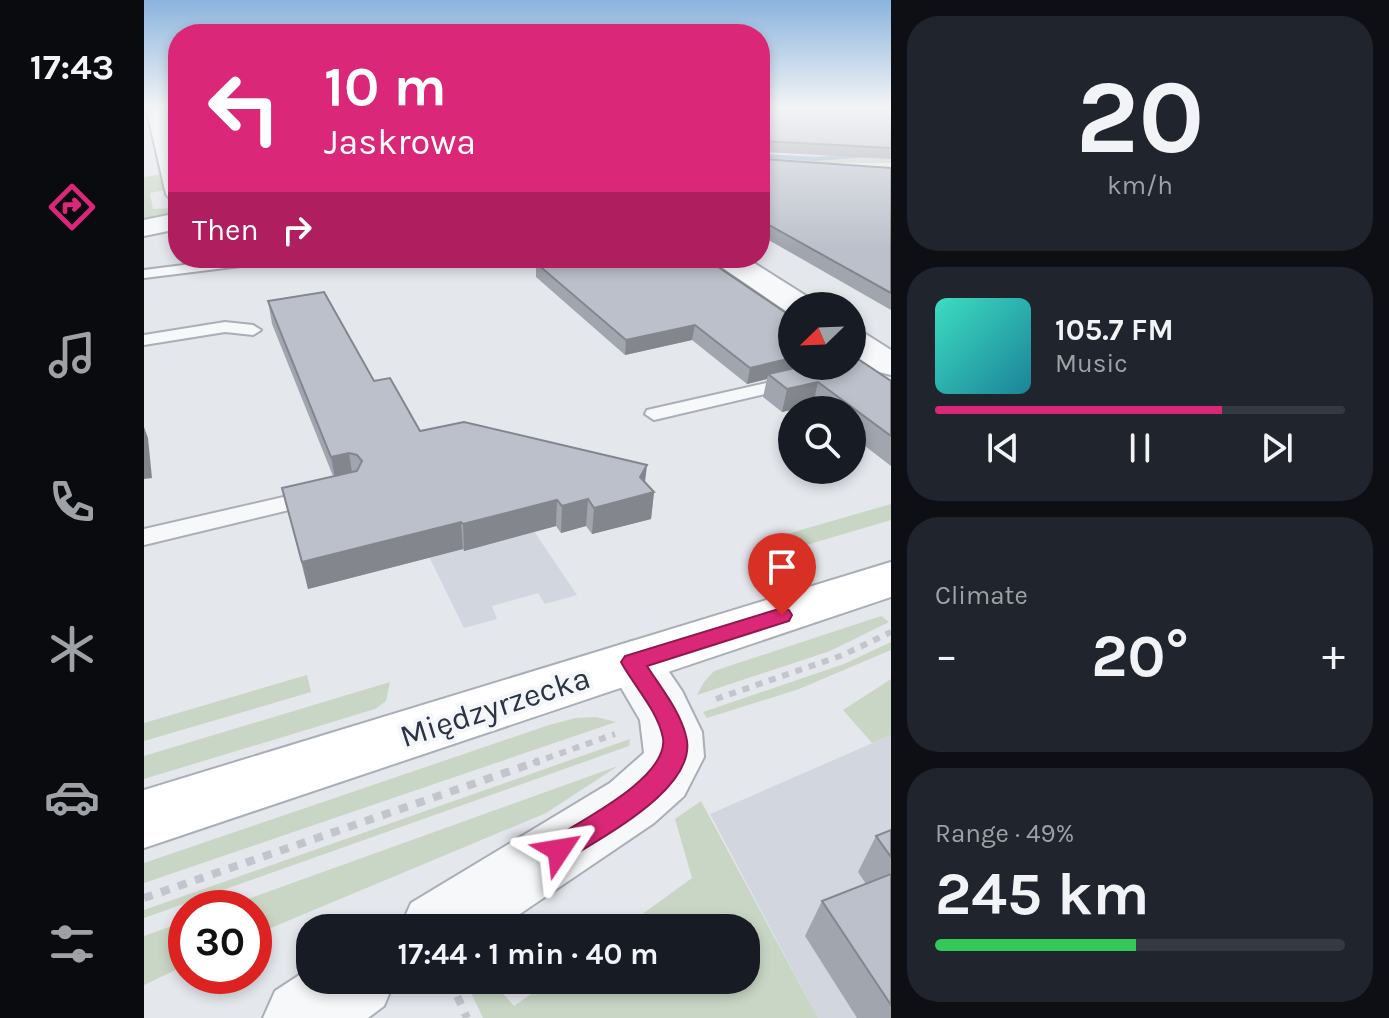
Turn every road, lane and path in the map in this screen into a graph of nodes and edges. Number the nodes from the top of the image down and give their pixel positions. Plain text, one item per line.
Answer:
1 (168, 223) edge
2 (144, 228) edge
3 (192, 268) edge
4 (742, 268) edge
5 (144, 274) edge
6 (779, 292) edge
7 (253, 330) dead end
8 (144, 340) edge
9 (798, 380) edge
10 (654, 414) dead end
11 (337, 492) edge
12 (144, 537) edge
13 (891, 579) edge
14 (891, 632) edge
15 (633, 662) junction
16 (666, 716) junction
17 (144, 819) edge
18 (144, 898) edge
19 (458, 914) edge
20 (337, 994) edge
21 (456, 994) edge
22 (302, 1018) edge
23 (467, 1018) edge

1 - 2 street
3 - 5 lane
4 - 6 street
7 - 8 lane
9 - 10 lane
11 - 12 lane
13 - 15 main road, Międzyrzecka
14 - 16 path
15 - 16 street
15 - 17 main road, Międzyrzecka
16 - 18 path
16 - 19 street
20 - 22 street
21 - 23 path

